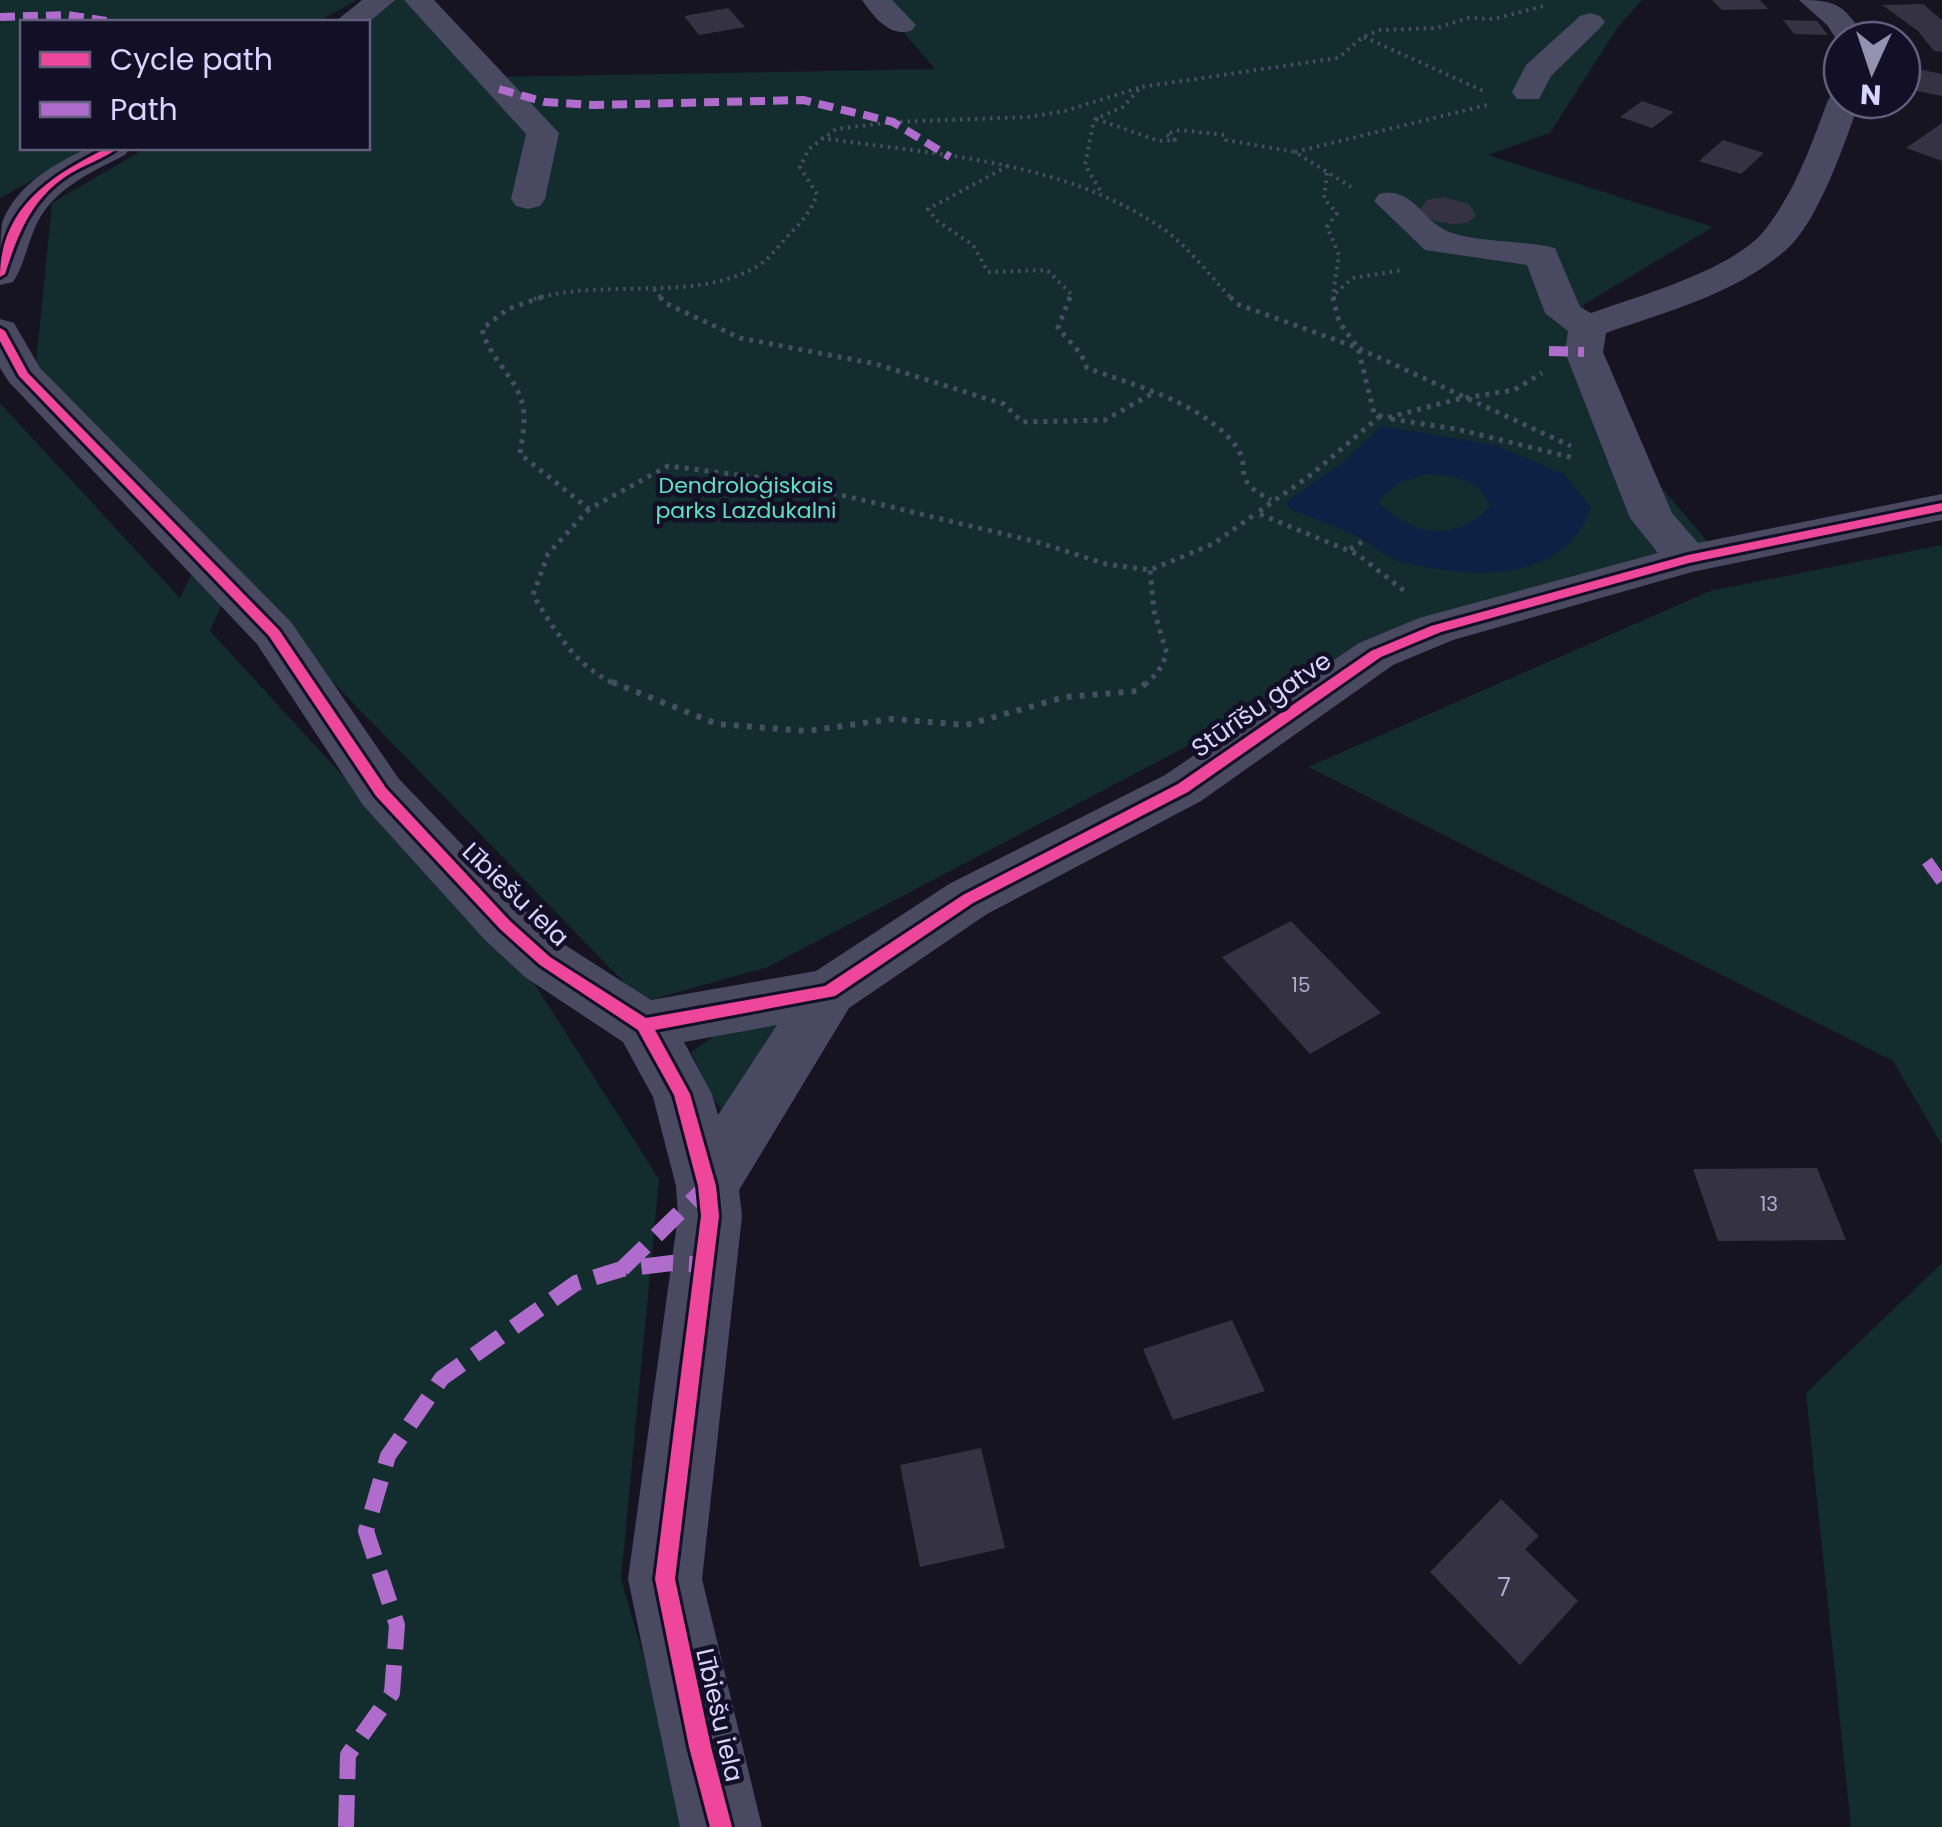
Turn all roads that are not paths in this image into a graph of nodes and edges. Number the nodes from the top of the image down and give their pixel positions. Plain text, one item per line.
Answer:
1 (382, 0) edge
2 (418, 0) edge
3 (876, 0) edge
4 (1813, 0) edge
5 (352, 20) edge
6 (1839, 20) edge
7 (1590, 22) dead end
8 (902, 25) dead end
9 (1528, 92) dead end
10 (1837, 120) edge
11 (109, 150) edge
12 (528, 199) dead end
13 (1391, 201) dead end
14 (0, 274) edge
15 (1588, 327) junction
16 (0, 331) edge
17 (1942, 507) edge
18 (1688, 559) junction
19 (829, 992) junction
20 (644, 1025) junction
21 (707, 1186) junction
22 (721, 1827) edge

1 - 5 street
2 - 12 street
3 - 8 street
4 - 6 street
7 - 9 street
10 - 15 street
11 - 14 street
13 - 15 street
15 - 18 street
16 - 20 street, Lībiešu iela
17 - 18 street, Stūrīšu gatve
18 - 19 street, Stūrīšu gatve
19 - 20 street, Stūrīšu gatve
19 - 21 street
20 - 21 street, Lībiešu iela
21 - 22 street, Lībiešu iela

